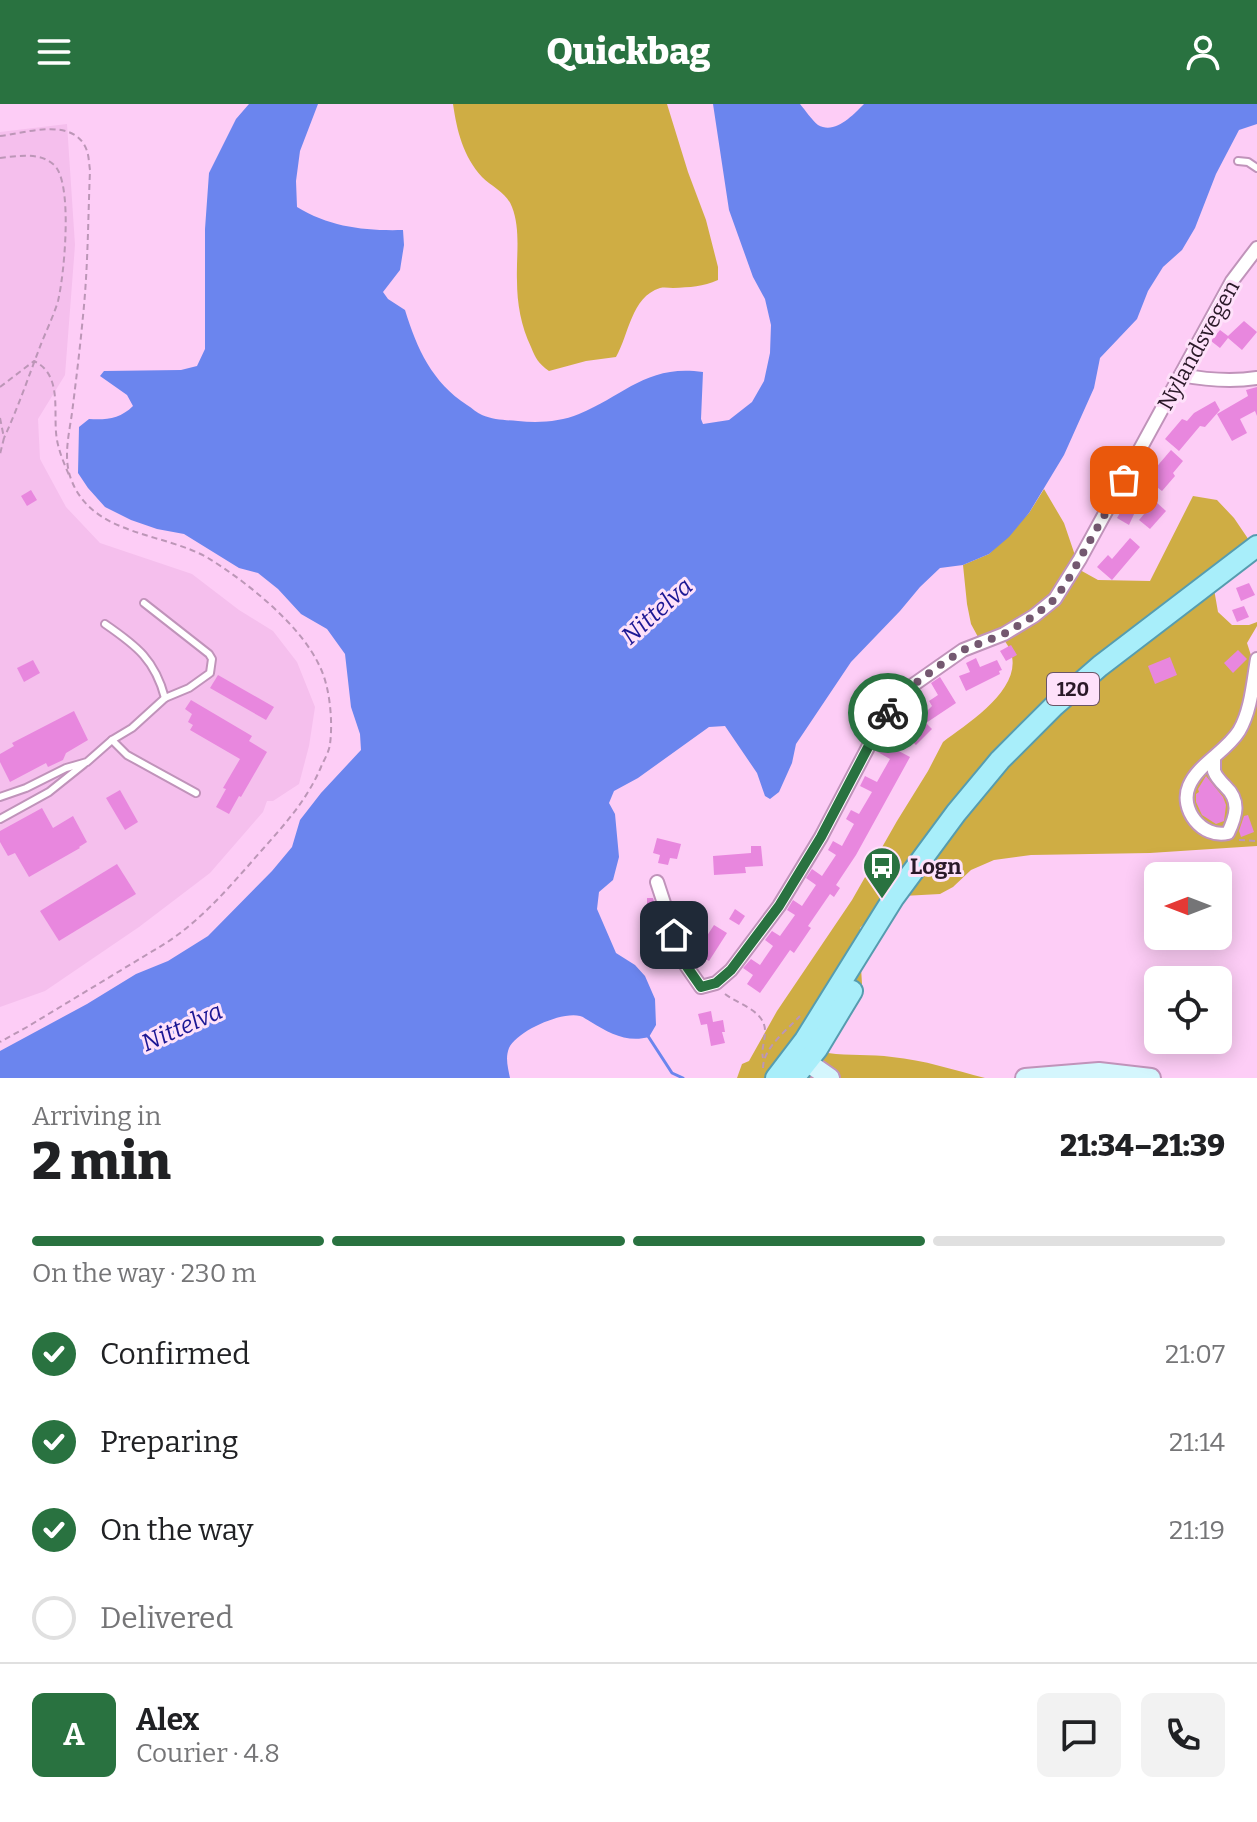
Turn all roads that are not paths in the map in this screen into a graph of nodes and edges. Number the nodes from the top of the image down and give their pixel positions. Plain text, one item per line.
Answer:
1 (1238, 161) dead end
2 (1257, 168) edge
3 (1257, 248) edge
4 (1181, 375) junction
5 (1257, 378) edge
6 (1257, 546) edge
7 (144, 603) dead end
8 (105, 624) dead end
9 (1257, 659) edge
10 (165, 698) junction
11 (112, 740) junction
12 (1214, 758) junction
13 (87, 762) junction
14 (196, 793) dead end
15 (0, 797) edge
16 (0, 819) edge
17 (657, 882) dead end
18 (798, 1070) edge
19 (776, 1078) edge
20 (830, 1078) edge
21 (1025, 1078) edge
22 (1151, 1078) edge

1 - 2 lane
3 - 4 street, Nylandsvegen
4 - 5 street
4 - 17 street, Nylandsvegen
6 - 18 main road, 120
7 - 10 lane
8 - 10 lane
9 - 12 street
10 - 11 lane
11 - 13 lane
11 - 14 lane
12 - 12 street
13 - 15 lane
13 - 16 lane
18 - 19 main road, 120
18 - 20 main road
21 - 22 main road

